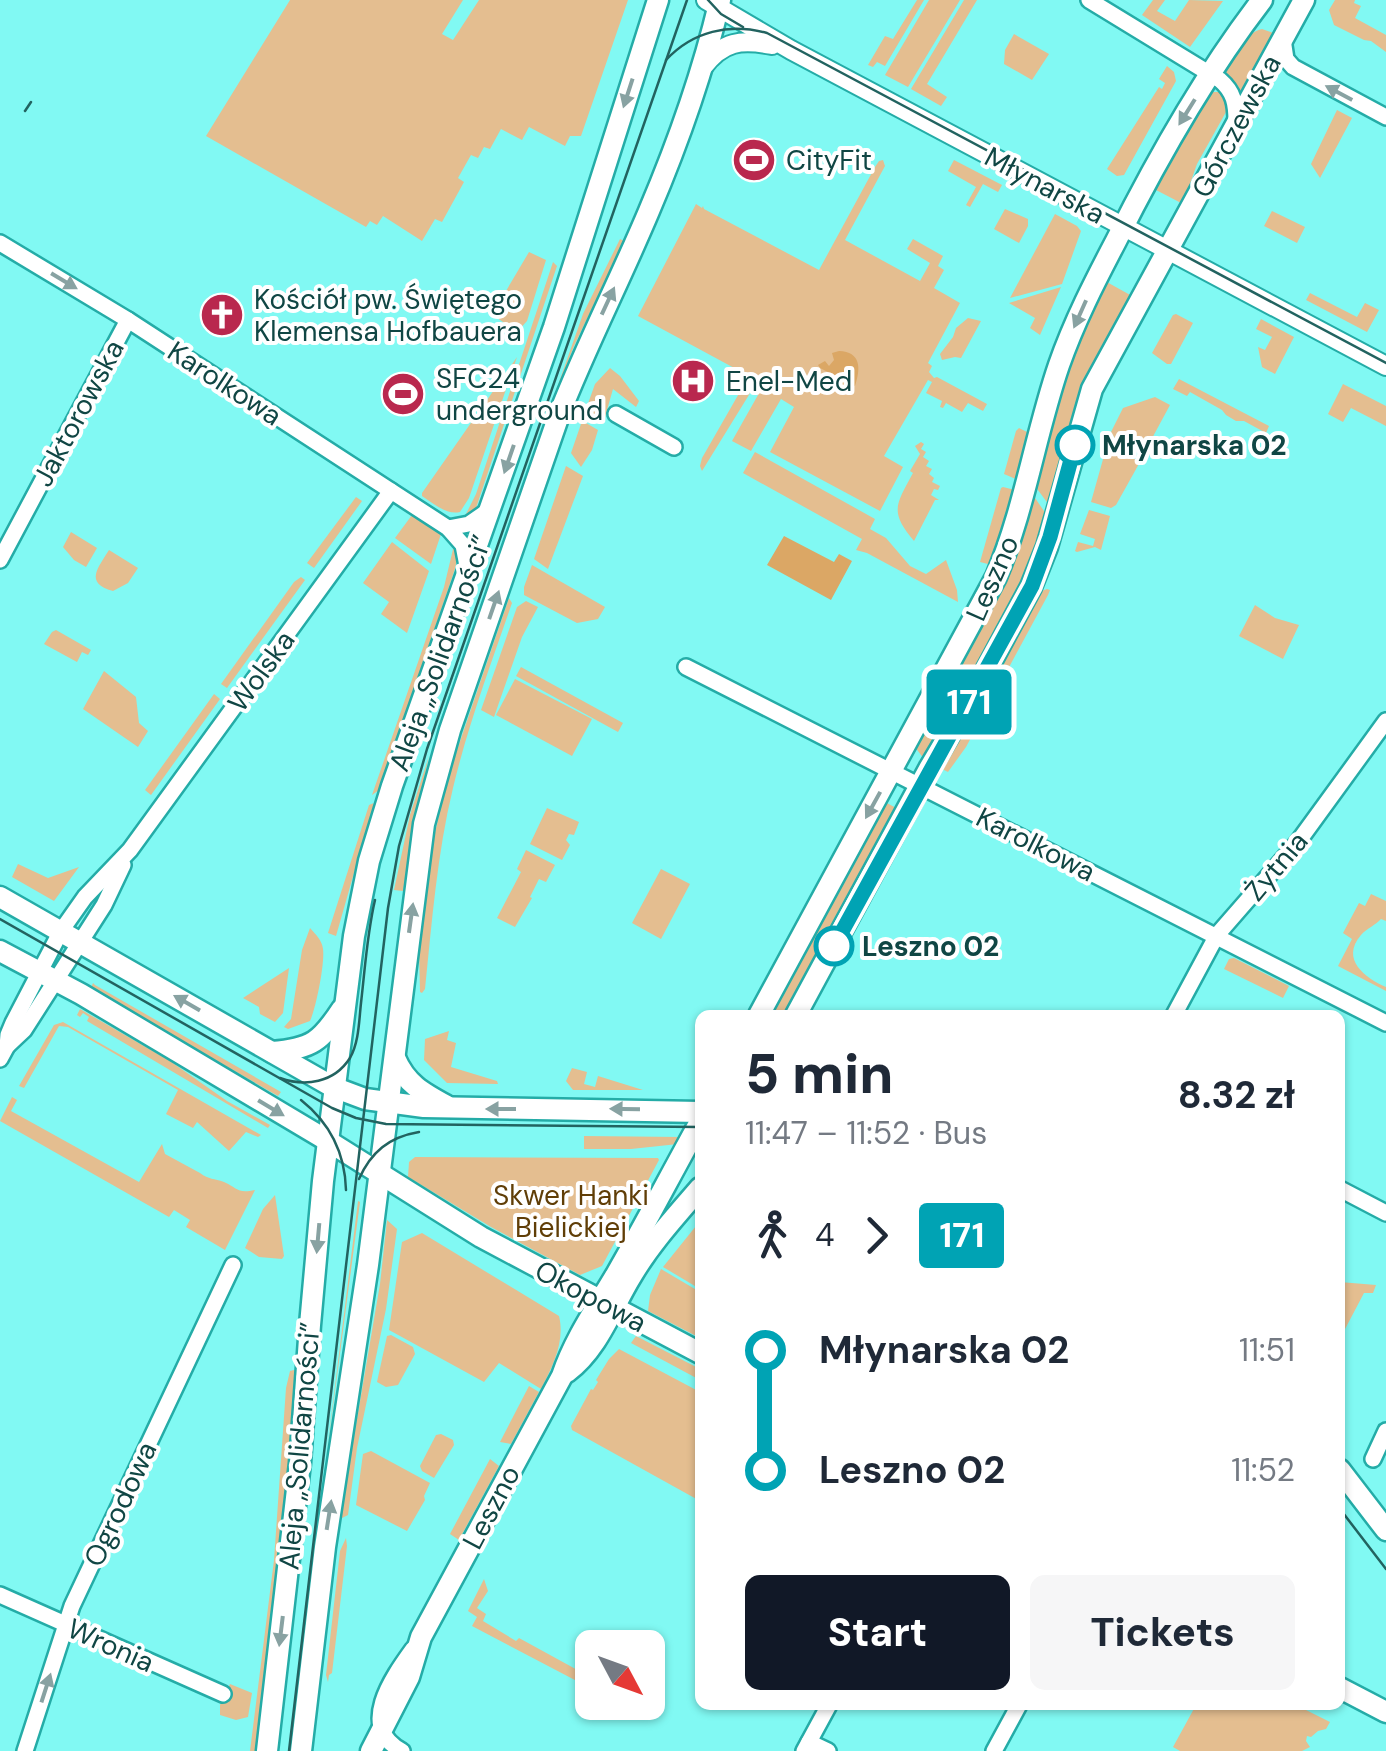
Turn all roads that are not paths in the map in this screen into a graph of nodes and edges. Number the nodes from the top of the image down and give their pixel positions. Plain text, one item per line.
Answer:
1 (658, 0) edge
2 (1089, 0) edge
3 (1262, 0) edge
4 (1304, 0) edge
5 (715, 2) edge
6 (1283, 39) junction
7 (792, 50) junction
8 (700, 71) junction
9 (1210, 74) junction
10 (1386, 117) edge
11 (1236, 124) junction
12 (1123, 227) junction
13 (0, 243) edge
14 (1167, 251) junction
15 (128, 320) junction
16 (1386, 366) edge
17 (616, 414) dead end
18 (674, 447) dead end
19 (391, 490) junction
20 (492, 508) junction
21 (448, 528) junction
22 (0, 560) edge
23 (468, 568) junction
24 (686, 667) dead end
25 (1386, 721) edge
26 (892, 771) junction
27 (920, 786) junction
28 (130, 850) junction
29 (0, 897) edge
30 (61, 931) junction
31 (1217, 936) junction
32 (80, 942) junction
33 (0, 952) edge
34 (47, 976) junction
35 (346, 1003) junction
36 (761, 1010) edge
37 (799, 1010) edge
38 (1177, 1010) edge
39 (1386, 1023) edge
40 (4, 1052) edge
41 (272, 1052) junction
42 (395, 1058) junction
43 (335, 1089) junction
44 (389, 1103) junction
45 (452, 1108) junction
46 (695, 1112) edge
47 (695, 1131) edge
48 (328, 1141) junction
49 (380, 1174) junction
50 (1345, 1192) edge
51 (695, 1194) edge
52 (1386, 1213) edge
53 (233, 1265) dead end
54 (607, 1304) junction
55 (695, 1350) edge
56 (1386, 1431) edge
57 (1372, 1459) dead end
58 (1345, 1477) edge
59 (1386, 1530) edge
60 (0, 1594) edge
61 (66, 1626) junction
62 (1345, 1691) edge
63 (223, 1694) dead end
64 (826, 1710) edge
65 (1016, 1710) edge
66 (1386, 1712) edge
67 (381, 1730) junction
68 (807, 1746) edge
69 (26, 1751) edge
70 (268, 1751) edge
71 (302, 1751) edge
72 (371, 1751) edge
73 (402, 1751) edge
74 (828, 1751) edge
75 (994, 1751) edge

1 -> 20 main road, Aleja „Solidarności”
2 - 9 street
3 - 9 main road, Górczewska
4 - 6 main road, Górczewska
5 - 7 street, Młynarska
5 - 8 main road
10 -> 6 street
6 - 11 main road, Górczewska
7 - 8 street
7 - 12 street, Młynarska
42 -> 8 main road, Aleja „Solidarności”
9 - 11 street
9 -> 12 main road, Górczewska
11 - 14 main road, Górczewska
12 - 14 street, Młynarska
12 -> 26 main road, Leszno
13 -> 15 street, Karolkowa
14 - 16 street, Młynarska
14 - 27 main road, Leszno
15 - 19 street, Karolkowa
15 - 22 street, Jaktorowska
17 - 18 street
19 - 21 street, Karolkowa
19 - 28 street, Wolska
20 - 21 street
20 - 23 main road, Aleja „Solidarności”
21 - 23 street, Karolkowa
23 - 35 main road, Aleja „Solidarności”
24 - 26 street, Karolkowa
25 - 31 street, Żytnia
26 - 27 street, Karolkowa
26 -> 36 main road, Leszno
27 - 31 street, Karolkowa
27 - 37 main road, Leszno
28 - 30 street, Wolska
28 - 32 street, Wolska
29 - 30 main road
30 - 32 main road
30 - 34 street, Wolska
31 - 38 street, Żytnia
31 - 39 street, Karolkowa
32 - 34 street, Wolska
41 -> 32 main road
33 - 34 main road
34 - 40 street
34 -> 48 main road
35 - 41 main road
35 - 43 main road, Aleja „Solidarności”
41 - 43 main road
42 - 44 main road, Aleja „Solidarności”
42 - 45 main road
43 - 44 main road
43 - 48 main road, Aleja „Solidarności”
44 - 45 main road
44 - 49 main road, Aleja „Solidarności”
46 -> 45 main road
47 - 54 main road, Leszno
48 - 49 main road, Okopowa
48 -> 70 main road, Aleja „Solidarności”
49 - 54 main road, Okopowa
71 -> 49 main road, Aleja „Solidarności”
50 - 52 street
51 - 54 main road, Leszno
53 - 61 street, Ogrodowa
54 - 55 main road, Okopowa
54 - 67 main road, Leszno
56 - 57 street
58 - 59 main road
60 - 61 street, Wronia
61 - 63 street, Wronia
69 -> 61 street, Ogrodowa
62 - 66 main road
64 - 68 street
65 - 75 street
67 - 72 main road, Leszno
67 - 73 street
68 - 74 street

